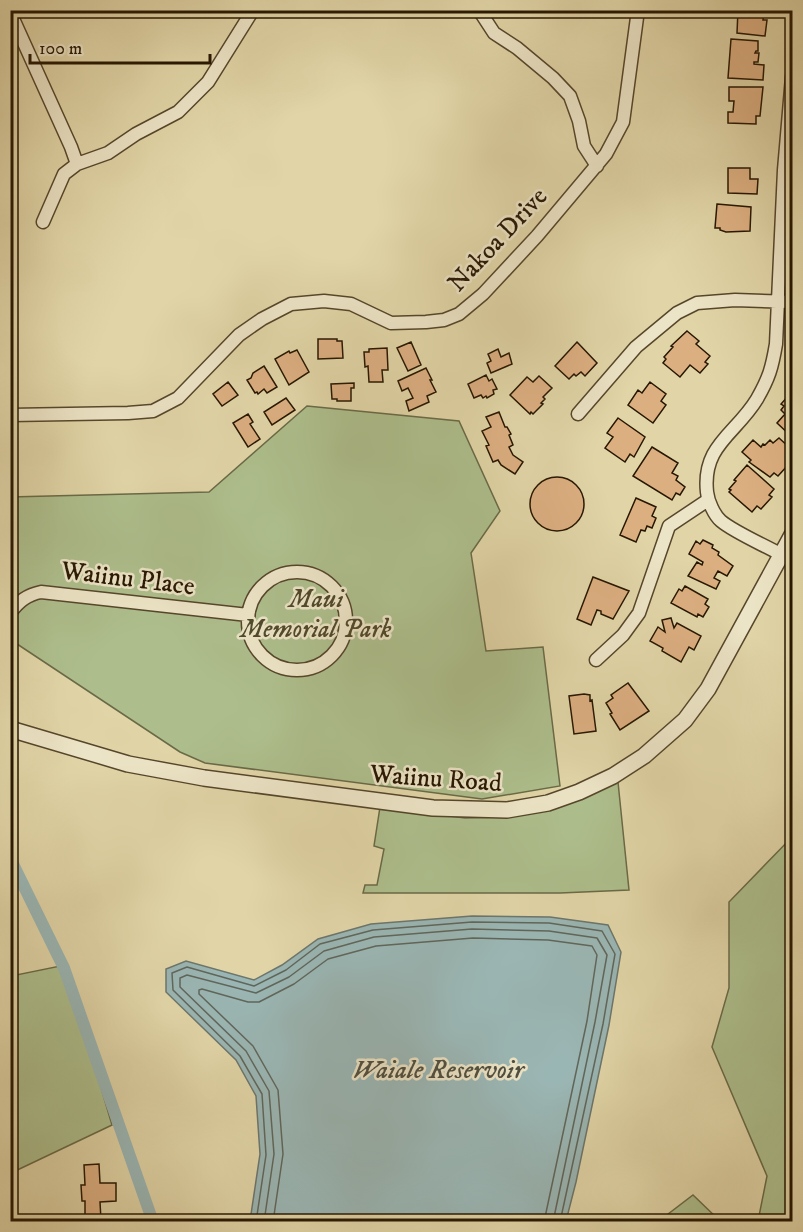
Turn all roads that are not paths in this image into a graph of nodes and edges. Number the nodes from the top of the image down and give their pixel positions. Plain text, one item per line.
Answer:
1 (253, 10) edge
2 (479, 10) edge
3 (638, 10) edge
4 (10, 12) edge
5 (792, 77) edge
6 (77, 164) junction
7 (597, 166) junction
8 (43, 222) dead end
9 (778, 301) junction
10 (792, 302) edge
11 (578, 414) dead end
12 (10, 415) edge
13 (708, 500) junction
14 (792, 535) edge
15 (780, 555) junction
16 (10, 613) edge
17 (248, 615) junction
18 (596, 660) dead end
19 (10, 729) edge

1 - 6 street
2 - 7 street
3 - 7 street, Nakoa Drive
4 - 6 street
5 - 9 street
6 - 8 street
7 - 12 street, Nakoa Drive
9 - 10 street
9 - 11 street
9 - 13 street
13 - 15 street
13 - 18 street
14 - 15 street, Waiinu Road
15 - 19 street, Waiinu Road
16 - 17 street, Waiinu Place
17 - 17 street

